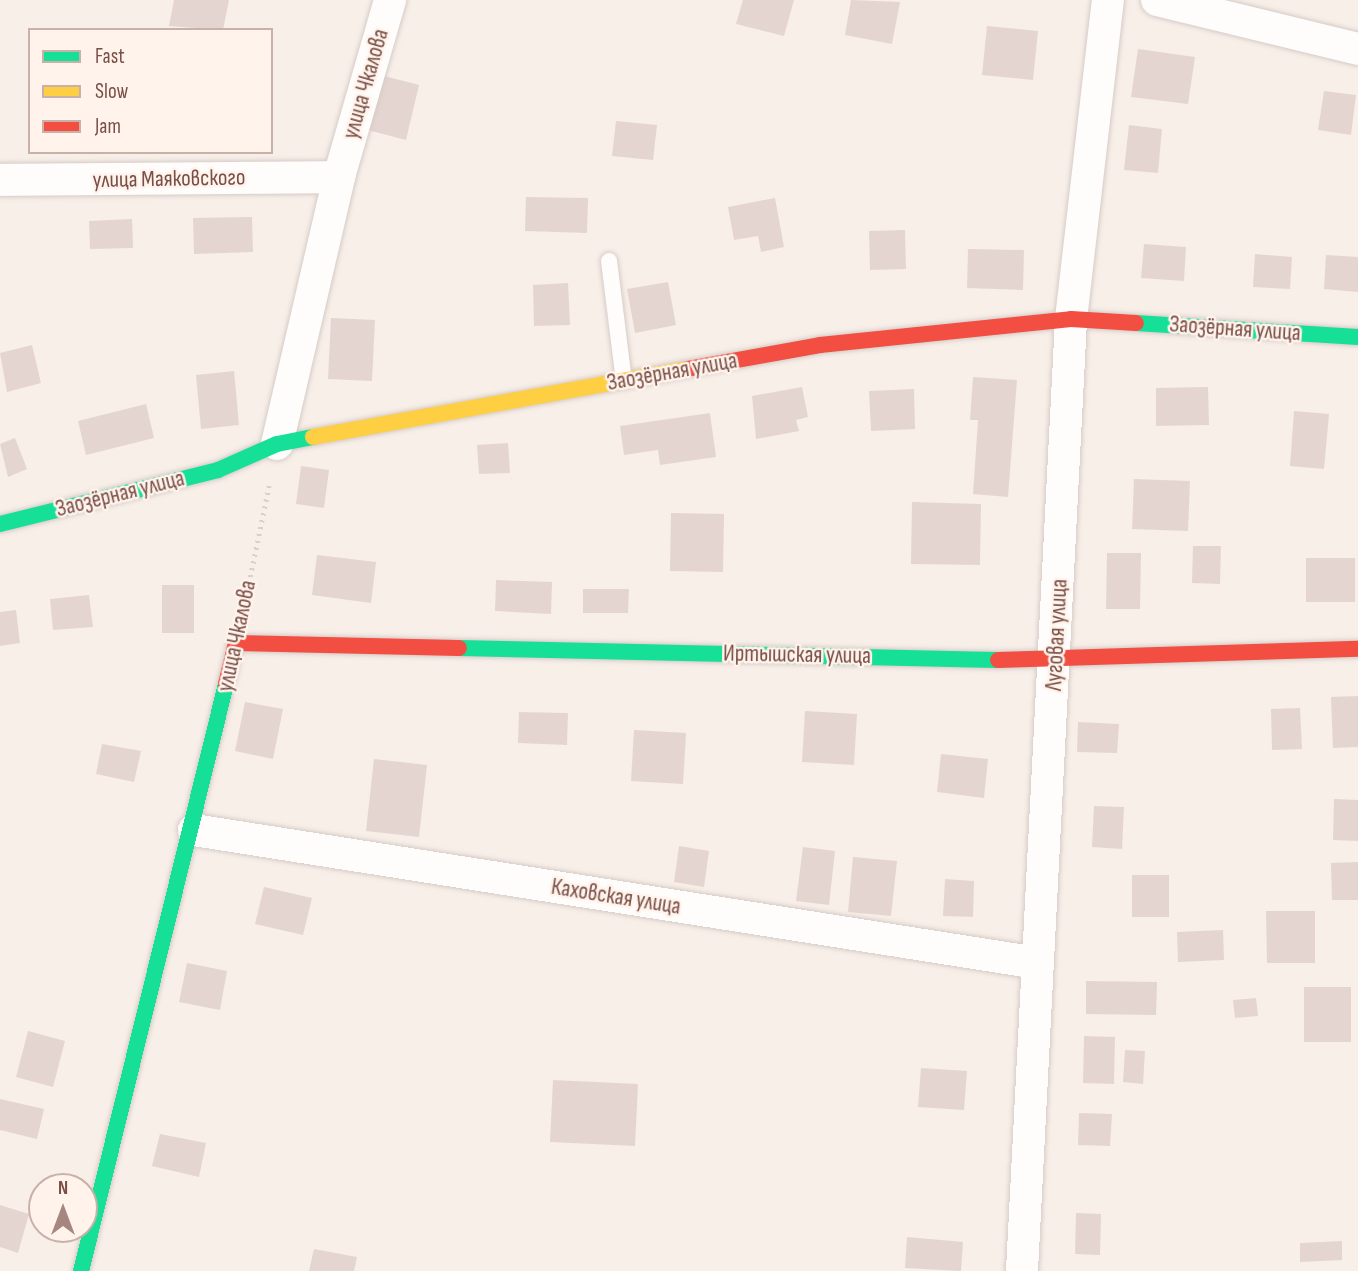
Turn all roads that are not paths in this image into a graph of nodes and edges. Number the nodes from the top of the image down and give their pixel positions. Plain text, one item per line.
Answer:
1 (390, 0) edge
2 (1108, 0) edge
3 (1157, 0) edge
4 (1358, 48) edge
5 (339, 177) junction
6 (0, 180) edge
7 (610, 261) dead end
8 (1071, 319) junction
9 (1358, 337) edge
10 (624, 381) junction
11 (278, 444) junction
12 (0, 524) edge
13 (236, 643) joint
14 (1358, 649) edge
15 (1056, 661) junction
16 (194, 830) junction
17 (1038, 963) junction
18 (81, 1271) edge
19 (1022, 1271) edge

1 - 5 street, улица Чкалова
2 - 8 street, Луговая улица
3 - 4 street
5 - 6 street, улица Маяковского
5 - 11 street, улица Чкалова
7 - 10 lane
8 - 9 street, Заозёрная улица
8 - 10 street, Заозёрная улица
8 - 15 street, Луговая улица
10 - 11 street, Заозёрная улица
11 - 12 street, Заозёрная улица
13 - 15 street, Иртышская улица
13 - 16 street, улица Чкалова
14 - 15 street, Иртышская улица
15 - 17 street, Луговая улица
16 - 17 street, Каховская улица
16 - 18 street, улица Чкалова
17 - 19 street, Луговая улица

